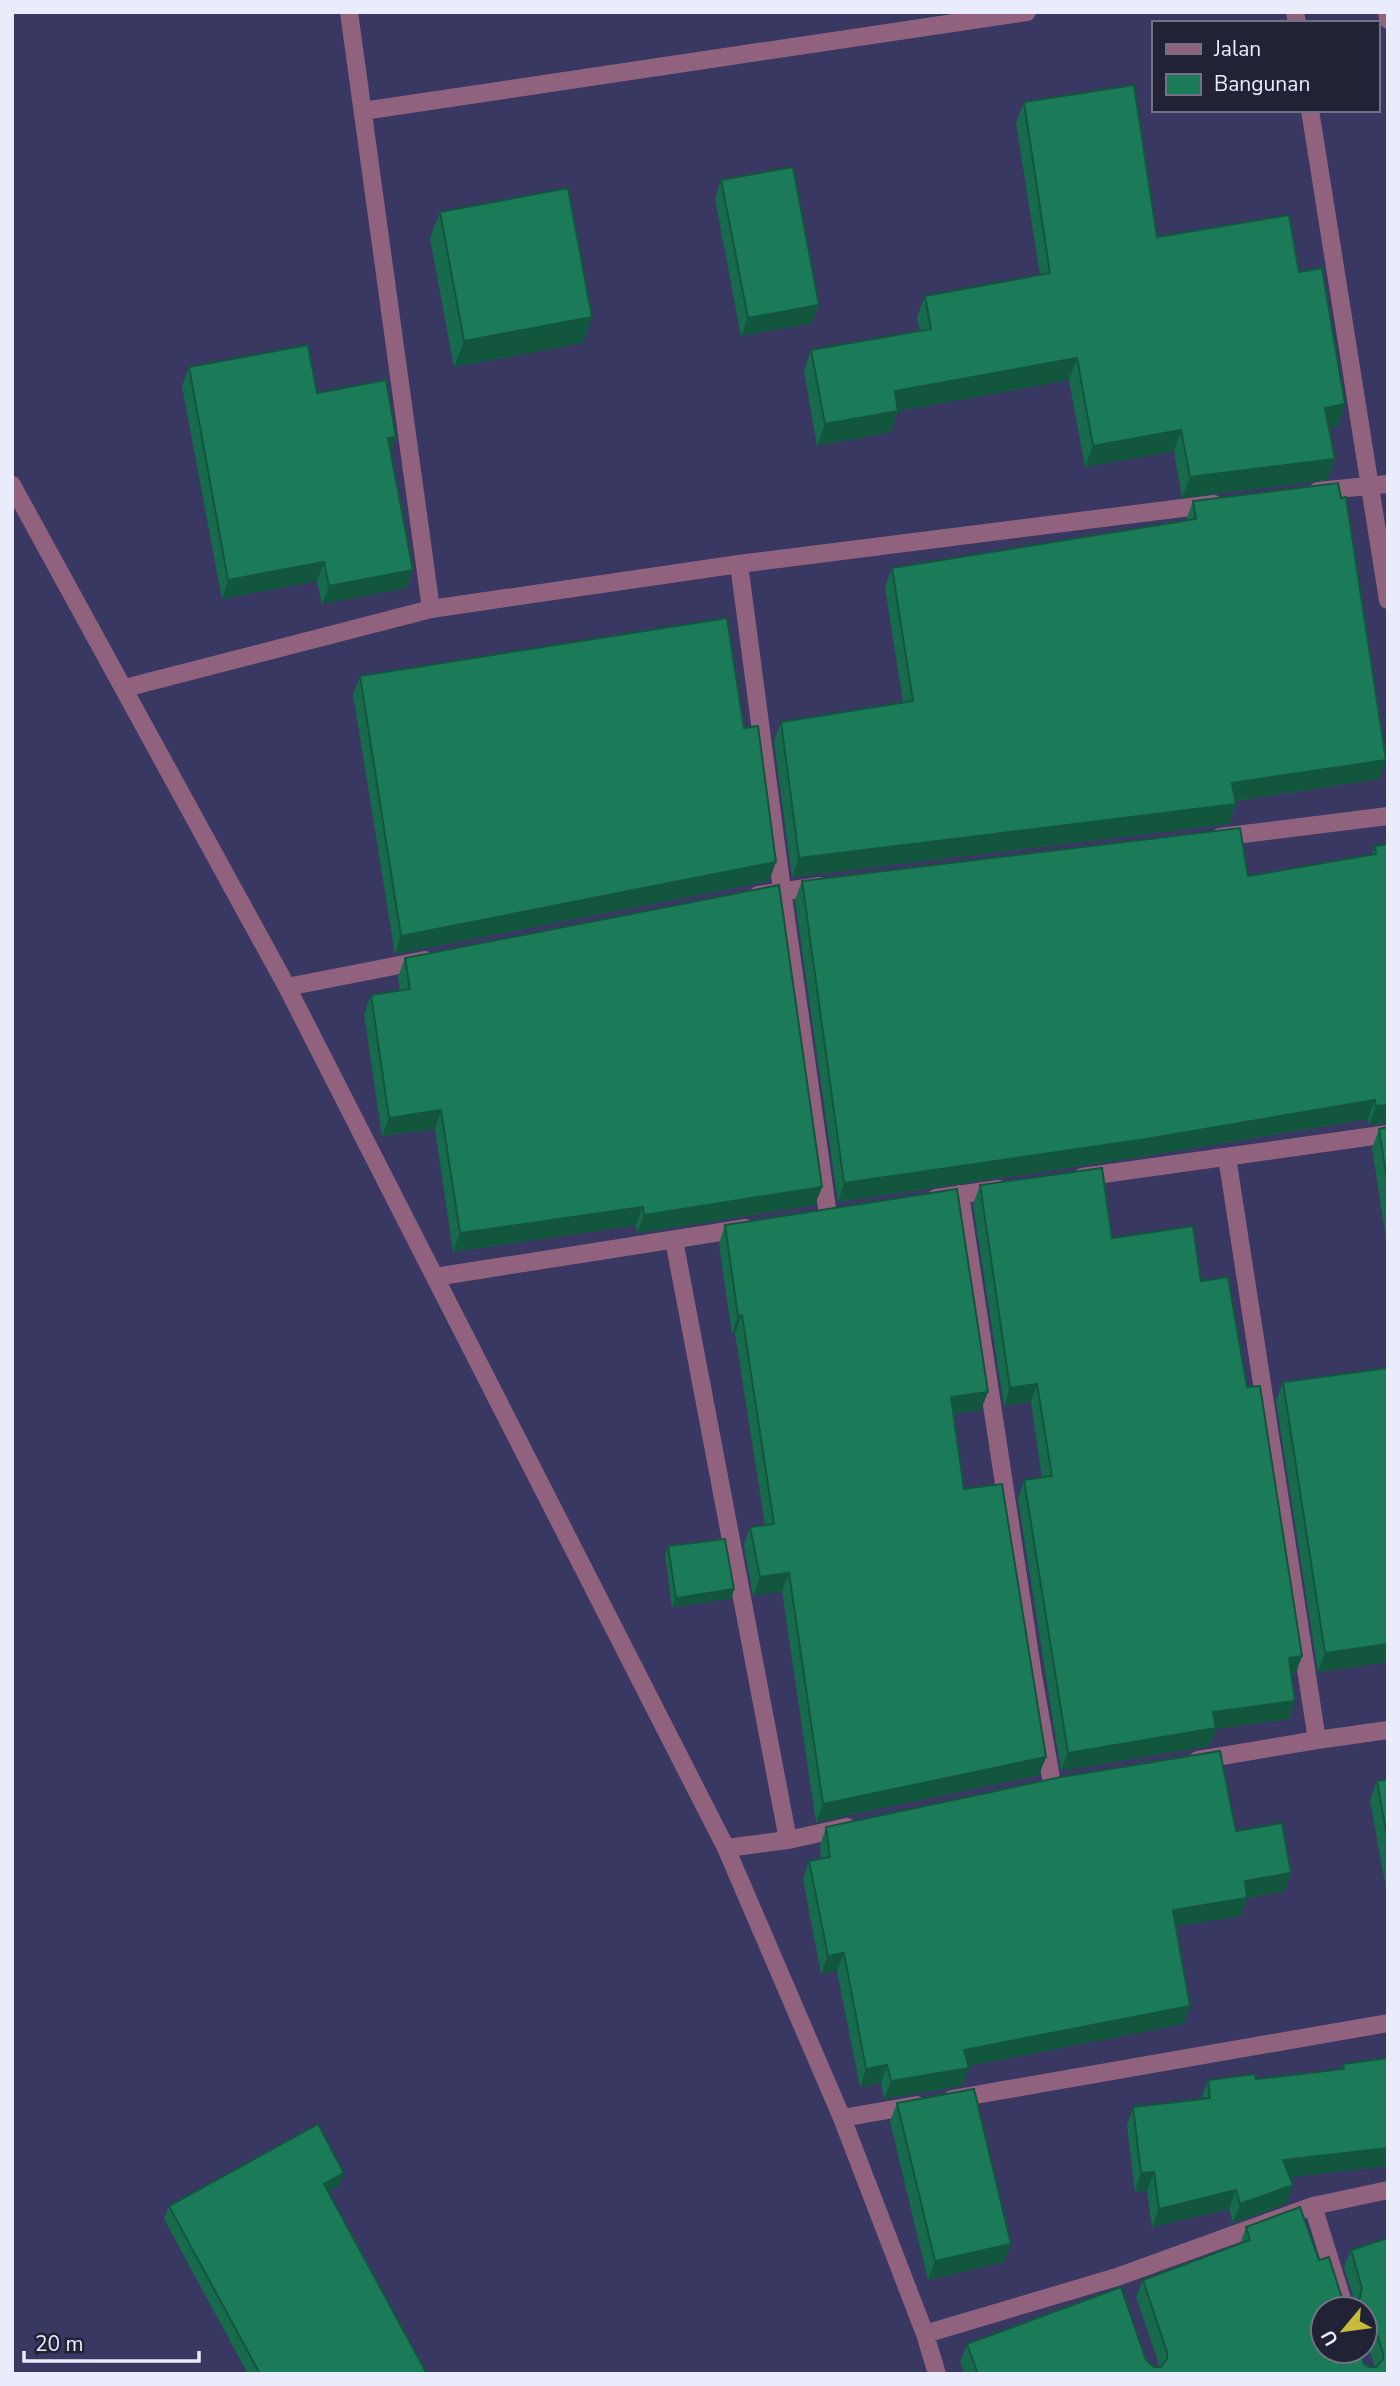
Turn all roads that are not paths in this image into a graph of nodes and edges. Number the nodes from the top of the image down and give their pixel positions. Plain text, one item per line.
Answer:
1 (349, 12) edge
2 (1027, 12) edge
3 (1387, 12) edge
4 (1388, 20) edge
5 (363, 111) junction
6 (1310, 112) edge
7 (1369, 484) junction
8 (1388, 484) edge
9 (12, 485) edge
10 (1301, 493) edge
11 (1232, 502) edge
12 (739, 564) junction
13 (1388, 600) edge
14 (430, 609) junction
15 (125, 688) junction
16 (1388, 816) edge
17 (1209, 838) edge
18 (837, 884) edge
19 (782, 890) junction
20 (741, 898) edge
21 (439, 957) edge
22 (287, 987) junction
23 (1388, 1135) edge
24 (1227, 1157) junction
25 (1067, 1179) edge
26 (1014, 1186) edge
27 (960, 1194) junction
28 (921, 1200) edge
29 (828, 1215) edge
30 (764, 1225) edge
31 (674, 1240) junction
32 (435, 1277) junction
33 (1388, 1730) edge
34 (1317, 1740) junction
35 (1180, 1763) edge
36 (1052, 1784) edge
37 (867, 1823) edge
38 (788, 1840) junction
39 (726, 1848) junction
40 (1388, 2023) edge
41 (842, 2118) junction
42 (1388, 2190) edge
43 (1313, 2206) junction
44 (1342, 2295) edge
45 (925, 2334) junction
46 (937, 2374) edge

1 - 5 street
2 - 5 street
3 - 4 street
5 - 14 street
6 - 7 street
7 - 8 street
7 - 10 street
7 - 13 street
9 - 15 street
11 - 12 street
12 - 14 street
12 - 19 street
14 - 15 street
15 - 22 street
16 - 17 street
18 - 19 street
19 - 20 street
19 - 29 street
21 - 22 street
22 - 32 street
23 - 24 street
24 - 25 street
24 - 34 street
26 - 27 street
27 - 28 street
27 - 36 street
30 - 31 street
31 - 32 street
31 - 38 street
32 - 39 street
33 - 34 street
34 - 35 street
37 - 38 street
38 - 39 street
39 - 41 street
40 - 41 street
41 - 45 street
42 - 43 street
43 - 44 street
43 - 45 street
45 - 46 street

